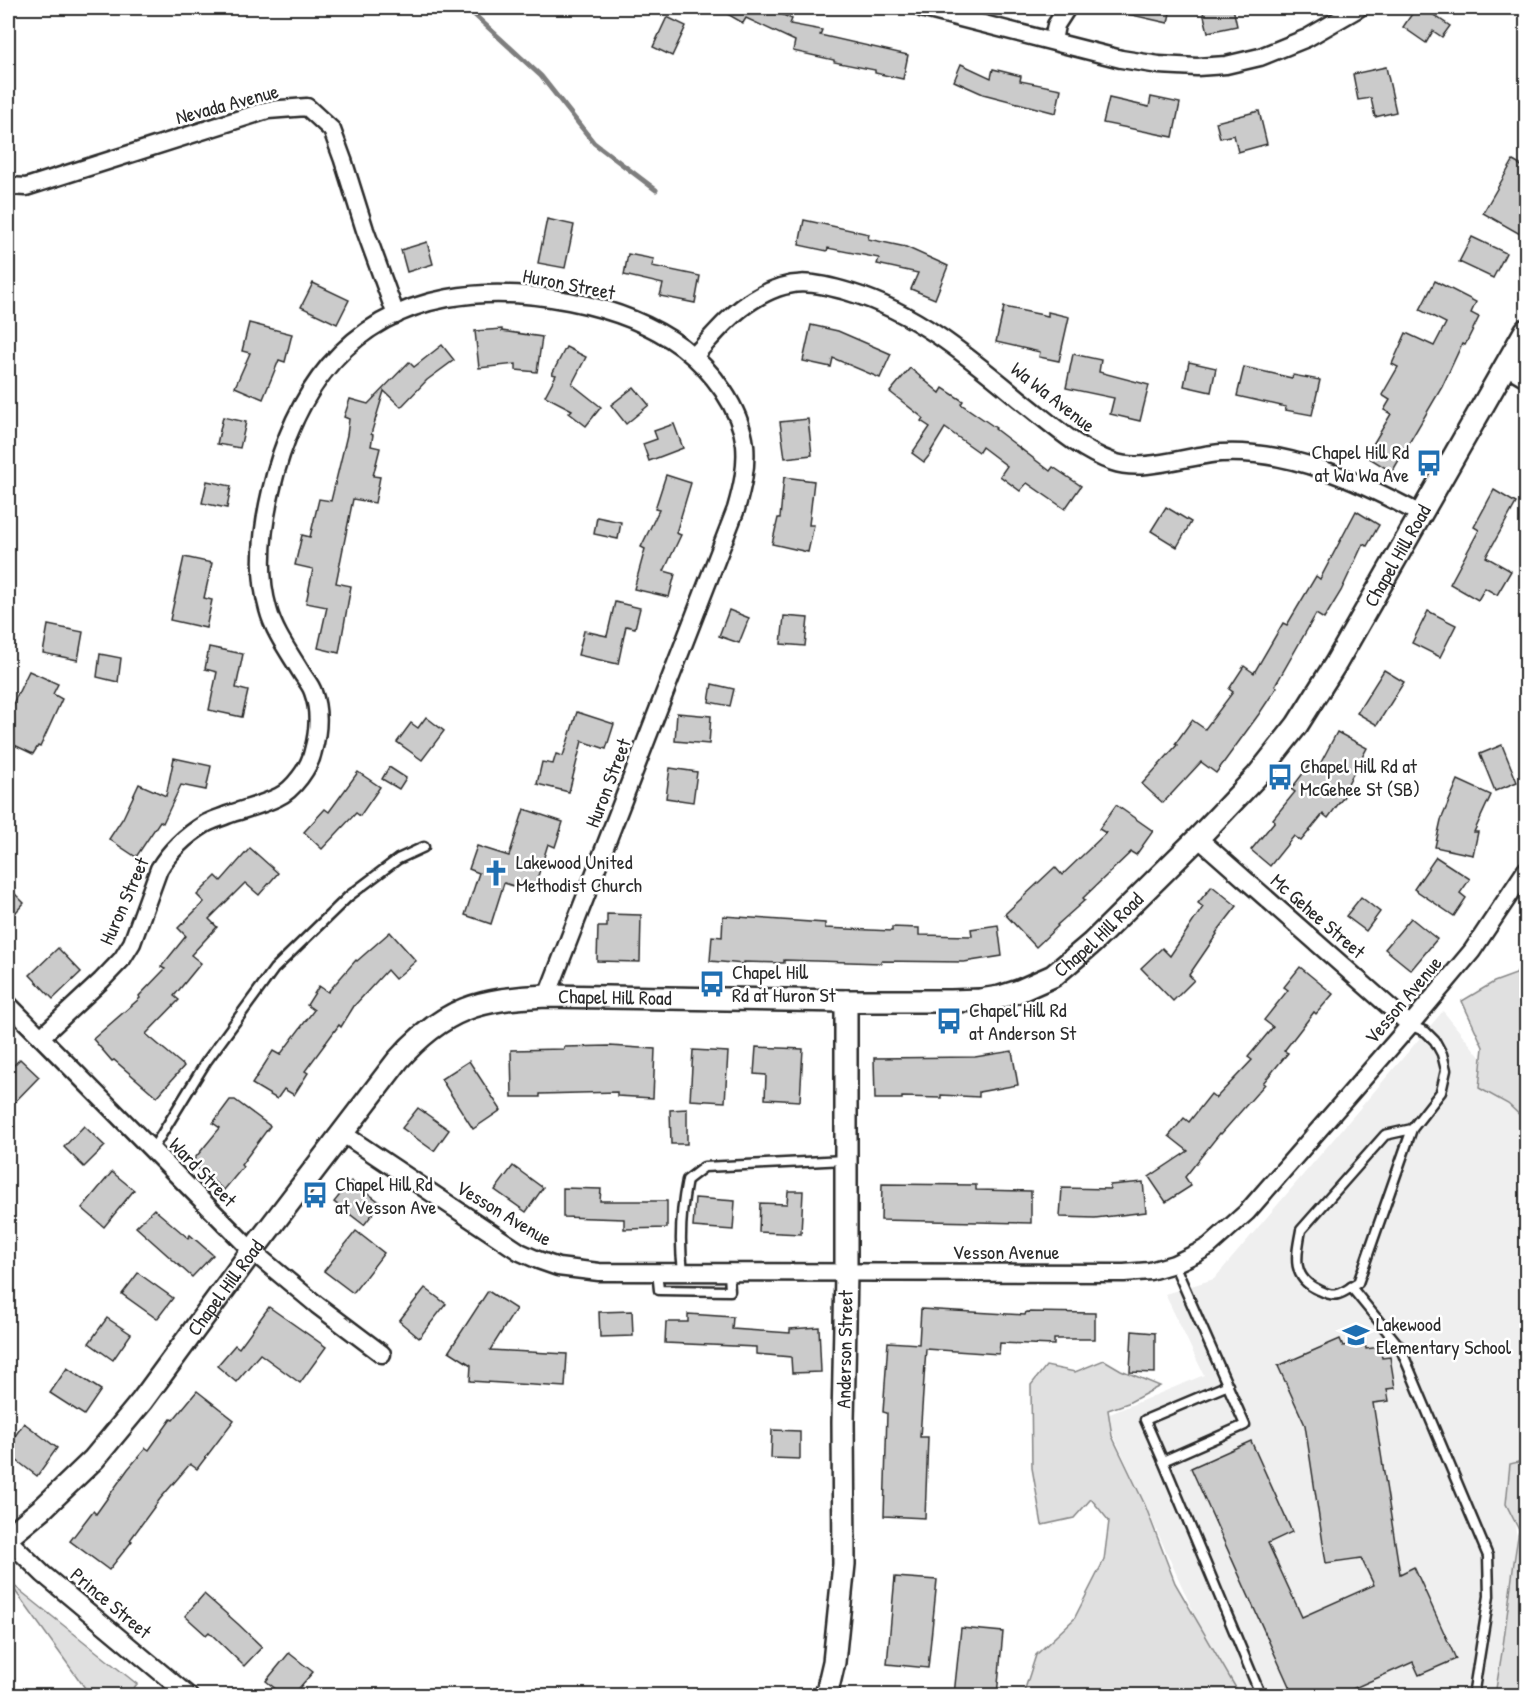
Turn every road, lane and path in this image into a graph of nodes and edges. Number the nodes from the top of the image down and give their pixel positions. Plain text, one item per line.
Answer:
1 (921, 8) edge
2 (1067, 8) edge
3 (1359, 8) edge
4 (1053, 41) junction
5 (8, 186) edge
6 (396, 315) junction
7 (1527, 330) edge
8 (694, 357) junction
9 (1506, 366) junction
10 (1527, 378) edge
11 (1422, 515) junction
12 (1198, 838) junction
13 (424, 847) dead end
14 (1527, 870) edge
15 (547, 996) junction
16 (846, 1001) junction
17 (8, 1004) edge
18 (1410, 1025) junction
19 (41, 1038) junction
20 (1412, 1129) junction
21 (342, 1133) junction
22 (152, 1150) junction
23 (845, 1161) junction
24 (252, 1251) junction
25 (1174, 1264) junction
26 (657, 1271) junction
27 (683, 1271) junction
28 (729, 1272) junction
29 (846, 1273) junction
30 (1351, 1287) junction
31 (382, 1354) dead end
32 (1228, 1385) junction
33 (1163, 1461) junction
34 (8, 1538) edge
35 (189, 1695) edge
36 (826, 1695) edge
37 (1262, 1695) edge
38 (1473, 1695) edge

1 - 4 street
2 - 4 street
3 - 4 street
5 - 6 street, Nevada Avenue
6 - 8 street, Huron Street
6 - 19 street, Huron Street
7 - 9 street, Chapel Hill Road
8 - 11 street, Wa Wa Avenue
8 - 15 street, Huron Street
9 - 10 street
9 - 11 street, Chapel Hill Road
11 - 12 street, Chapel Hill Road
12 - 16 street, Chapel Hill Road
12 - 18 street, Mc Gehee Street
13 - 22 lane
14 - 18 street, Vesson Avenue
15 - 16 street, Chapel Hill Road
15 - 21 street, Chapel Hill Road
16 - 23 street, Anderson Street
17 - 19 street, Ward Street
18 - 20 lane
18 - 25 street, Vesson Avenue
19 - 22 street, Ward Street
20 - 30 lane
20 - 30 lane
21 - 24 street, Chapel Hill Road
21 - 26 street, Vesson Avenue
22 - 24 street, Ward Street
23 - 27 lane
23 - 29 street, Anderson Street
24 - 31 street, Ward Street
24 - 34 street, Chapel Hill Road
25 - 29 street, Vesson Avenue
25 - 32 lane
26 - 27 street, Vesson Avenue
26 - 28 lane
27 - 28 street, Vesson Avenue
28 - 29 street, Vesson Avenue
29 - 36 street, Anderson Street
30 - 38 lane
32 - 33 lane
32 - 33 lane
33 - 37 lane
34 - 35 street, Prince Street

